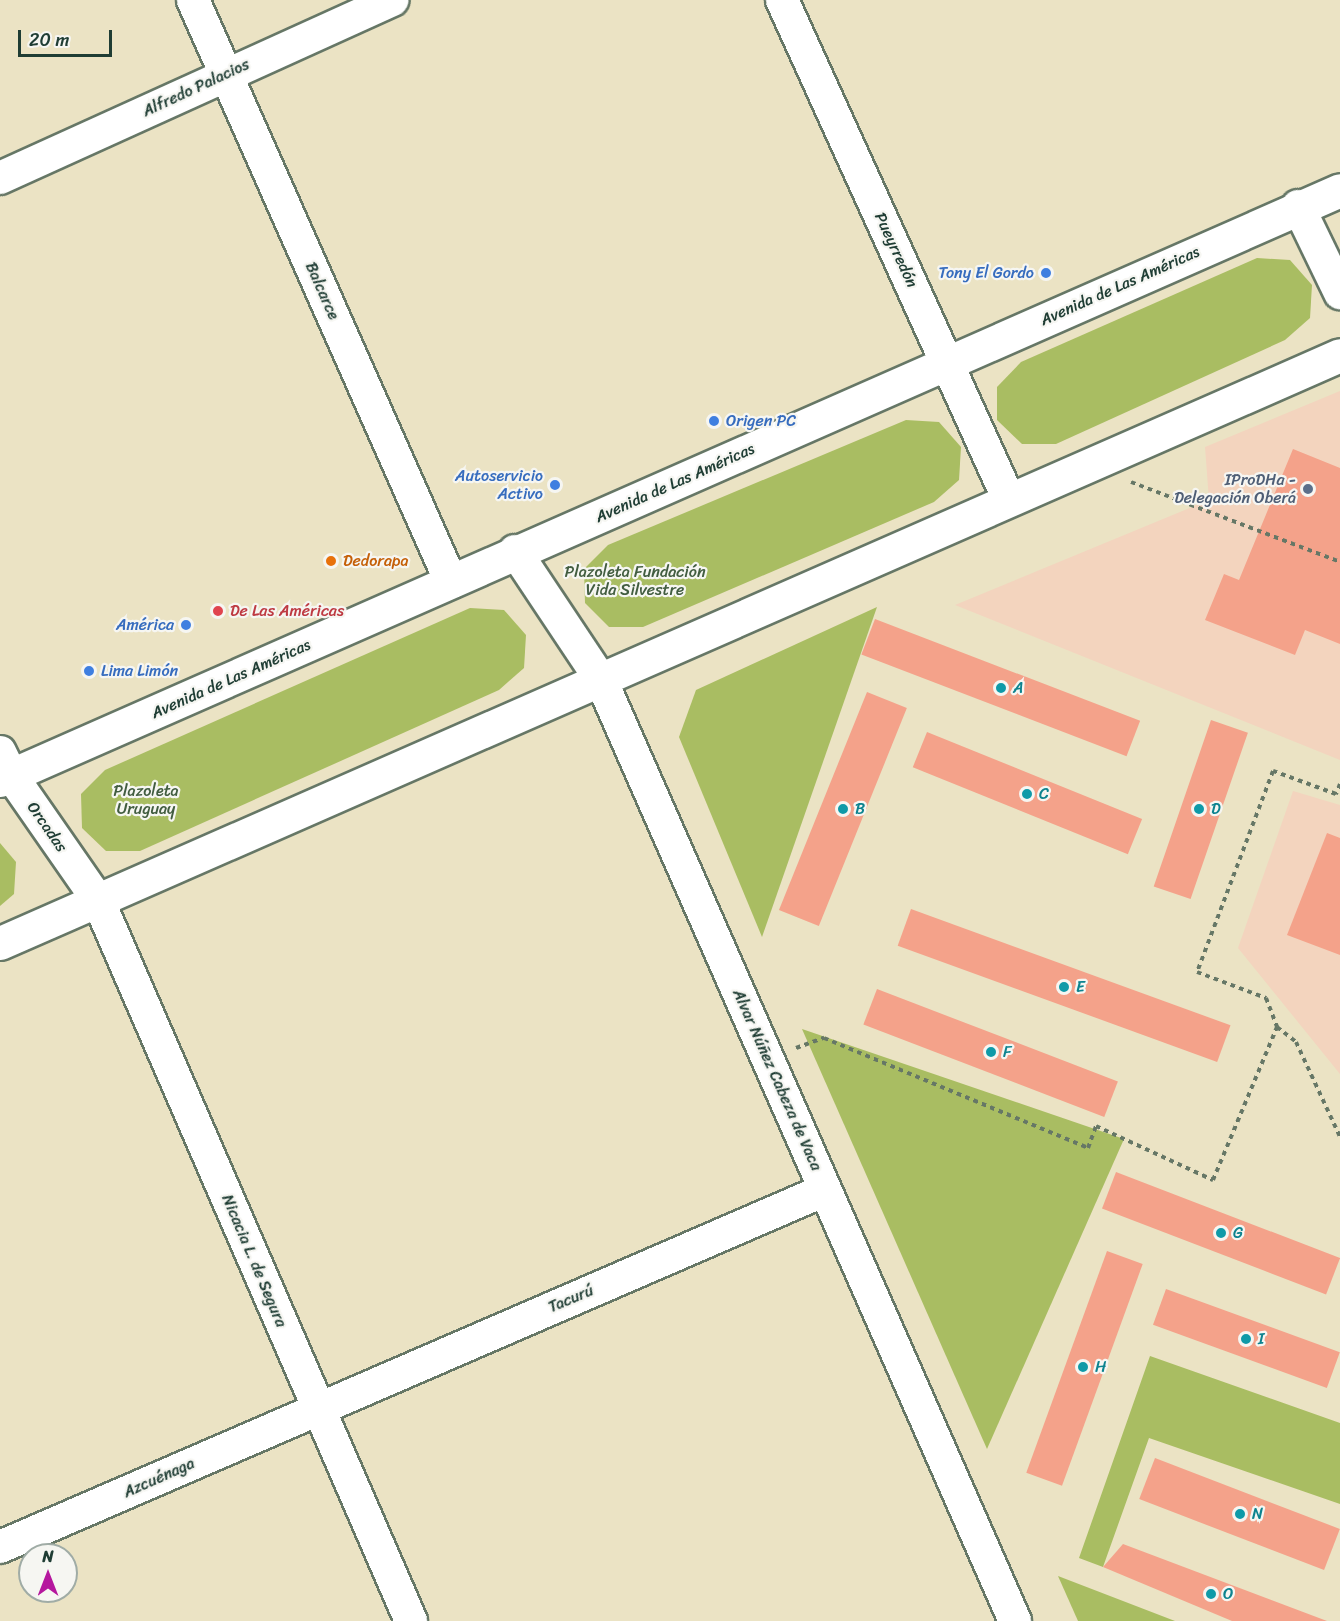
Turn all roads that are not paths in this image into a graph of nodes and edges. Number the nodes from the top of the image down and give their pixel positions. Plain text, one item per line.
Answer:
1 (193, 0) edge
2 (392, 0) edge
3 (782, 0) edge
4 (226, 73) junction
5 (0, 178) edge
6 (1340, 190) edge
7 (1298, 206) junction
8 (1340, 293) edge
9 (1340, 354) edge
10 (948, 363) junction
11 (1009, 500) junction
12 (515, 551) junction
13 (451, 582) junction
14 (601, 680) junction
15 (4, 769) edge
16 (99, 900) junction
17 (0, 943) edge
18 (825, 1190) junction
19 (318, 1409) junction
20 (0, 1548) edge
21 (411, 1621) edge
22 (1015, 1621) edge

1 - 4 street, Balcarce
2 - 4 street, Alfredo Palacios
3 - 10 street, Pueyrredón
4 - 5 street, Alfredo Palacios
4 - 13 street, Balcarce
6 - 7 main road, Avenida de Las Américas
7 - 8 street
7 - 10 main road, Avenida de Las Américas
9 - 11 main road
10 - 11 street, Pueyrredón
10 - 12 main road, Avenida de Las Américas
11 - 14 main road
12 - 13 main road, Avenida de Las Américas
12 - 14 street, Alvar Núñez Cabeza de Vaca
13 - 15 main road, Avenida de Las Américas
14 - 16 main road
14 - 18 street, Alvar Núñez Cabeza de Vaca
15 - 16 street, Orcadas
16 - 17 main road
16 - 19 street, Nicacia L. de Segura
18 - 19 street, Tacurú
18 - 22 street, Alvar Núñez Cabeza de Vaca
19 - 20 street, Azcuénaga
19 - 21 street, Nicacia L. de Segura

